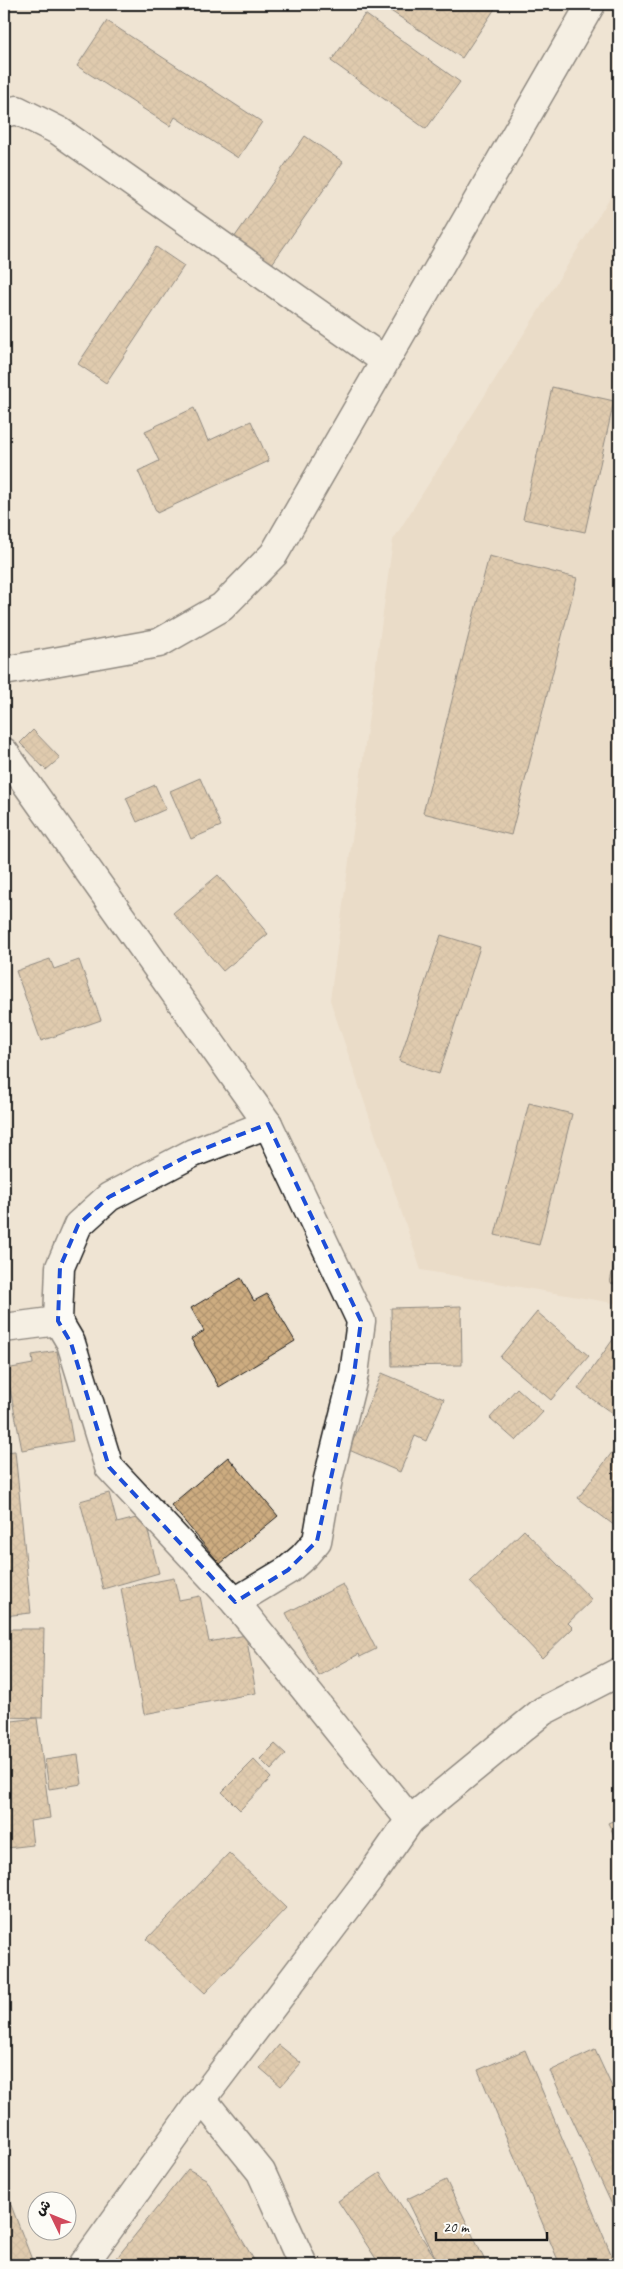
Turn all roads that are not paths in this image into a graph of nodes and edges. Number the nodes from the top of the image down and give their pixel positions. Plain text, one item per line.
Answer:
1 (591, 4) edge
2 (4, 113) edge
3 (384, 360) junction
4 (4, 671) edge
5 (4, 752) edge
6 (268, 1124) junction
7 (58, 1320) junction
8 (4, 1328) edge
9 (235, 1602) junction
10 (619, 1672) edge
11 (410, 1820) junction
12 (202, 2099) junction
13 (83, 2265) edge
14 (303, 2265) edge

1 - 3 street
2 - 3 street
3 - 4 street
5 - 6 street
6 - 7 street
6 - 9 street
7 - 8 street
7 - 9 street
9 - 11 street
10 - 11 street
11 - 12 street
12 - 13 street
12 - 14 street

